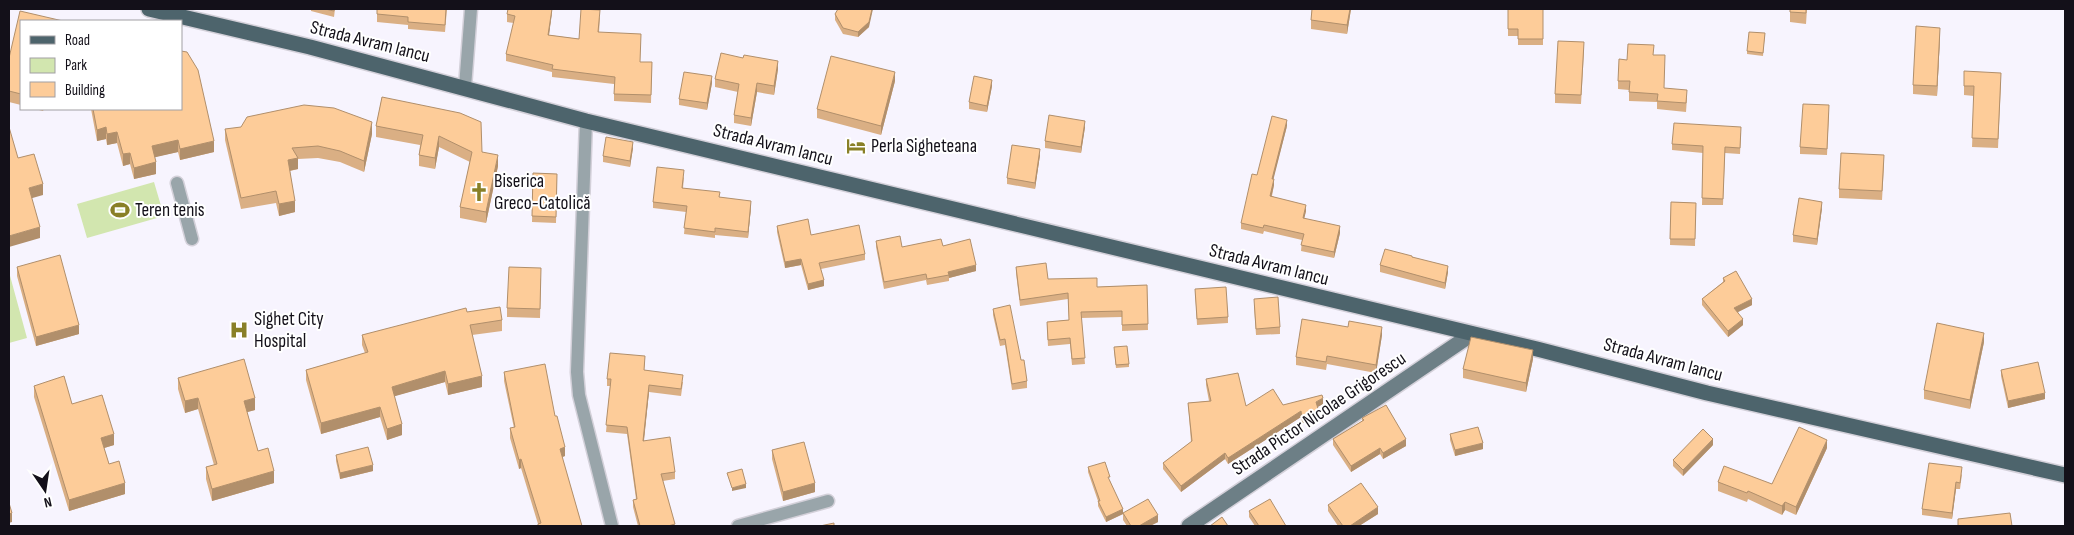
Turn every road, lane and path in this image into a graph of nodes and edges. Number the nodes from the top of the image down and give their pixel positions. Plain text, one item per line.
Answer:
1 (149, 9) edge
2 (470, 9) edge
3 (464, 87) junction
4 (586, 121) junction
5 (177, 183) dead end
6 (192, 239) dead end
7 (1472, 334) junction
8 (2065, 475) edge
9 (828, 501) dead end
10 (612, 526) edge
11 (738, 526) edge
12 (1189, 526) edge

1 - 3 main road, Strada Avram Iancu
2 - 3 street
3 - 4 main road, Strada Avram Iancu
4 - 7 main road, Strada Avram Iancu
4 - 10 street
5 - 6 street
7 - 8 main road, Strada Avram Iancu
7 - 12 main road, Strada Pictor Nicolae Grigorescu
9 - 11 street

